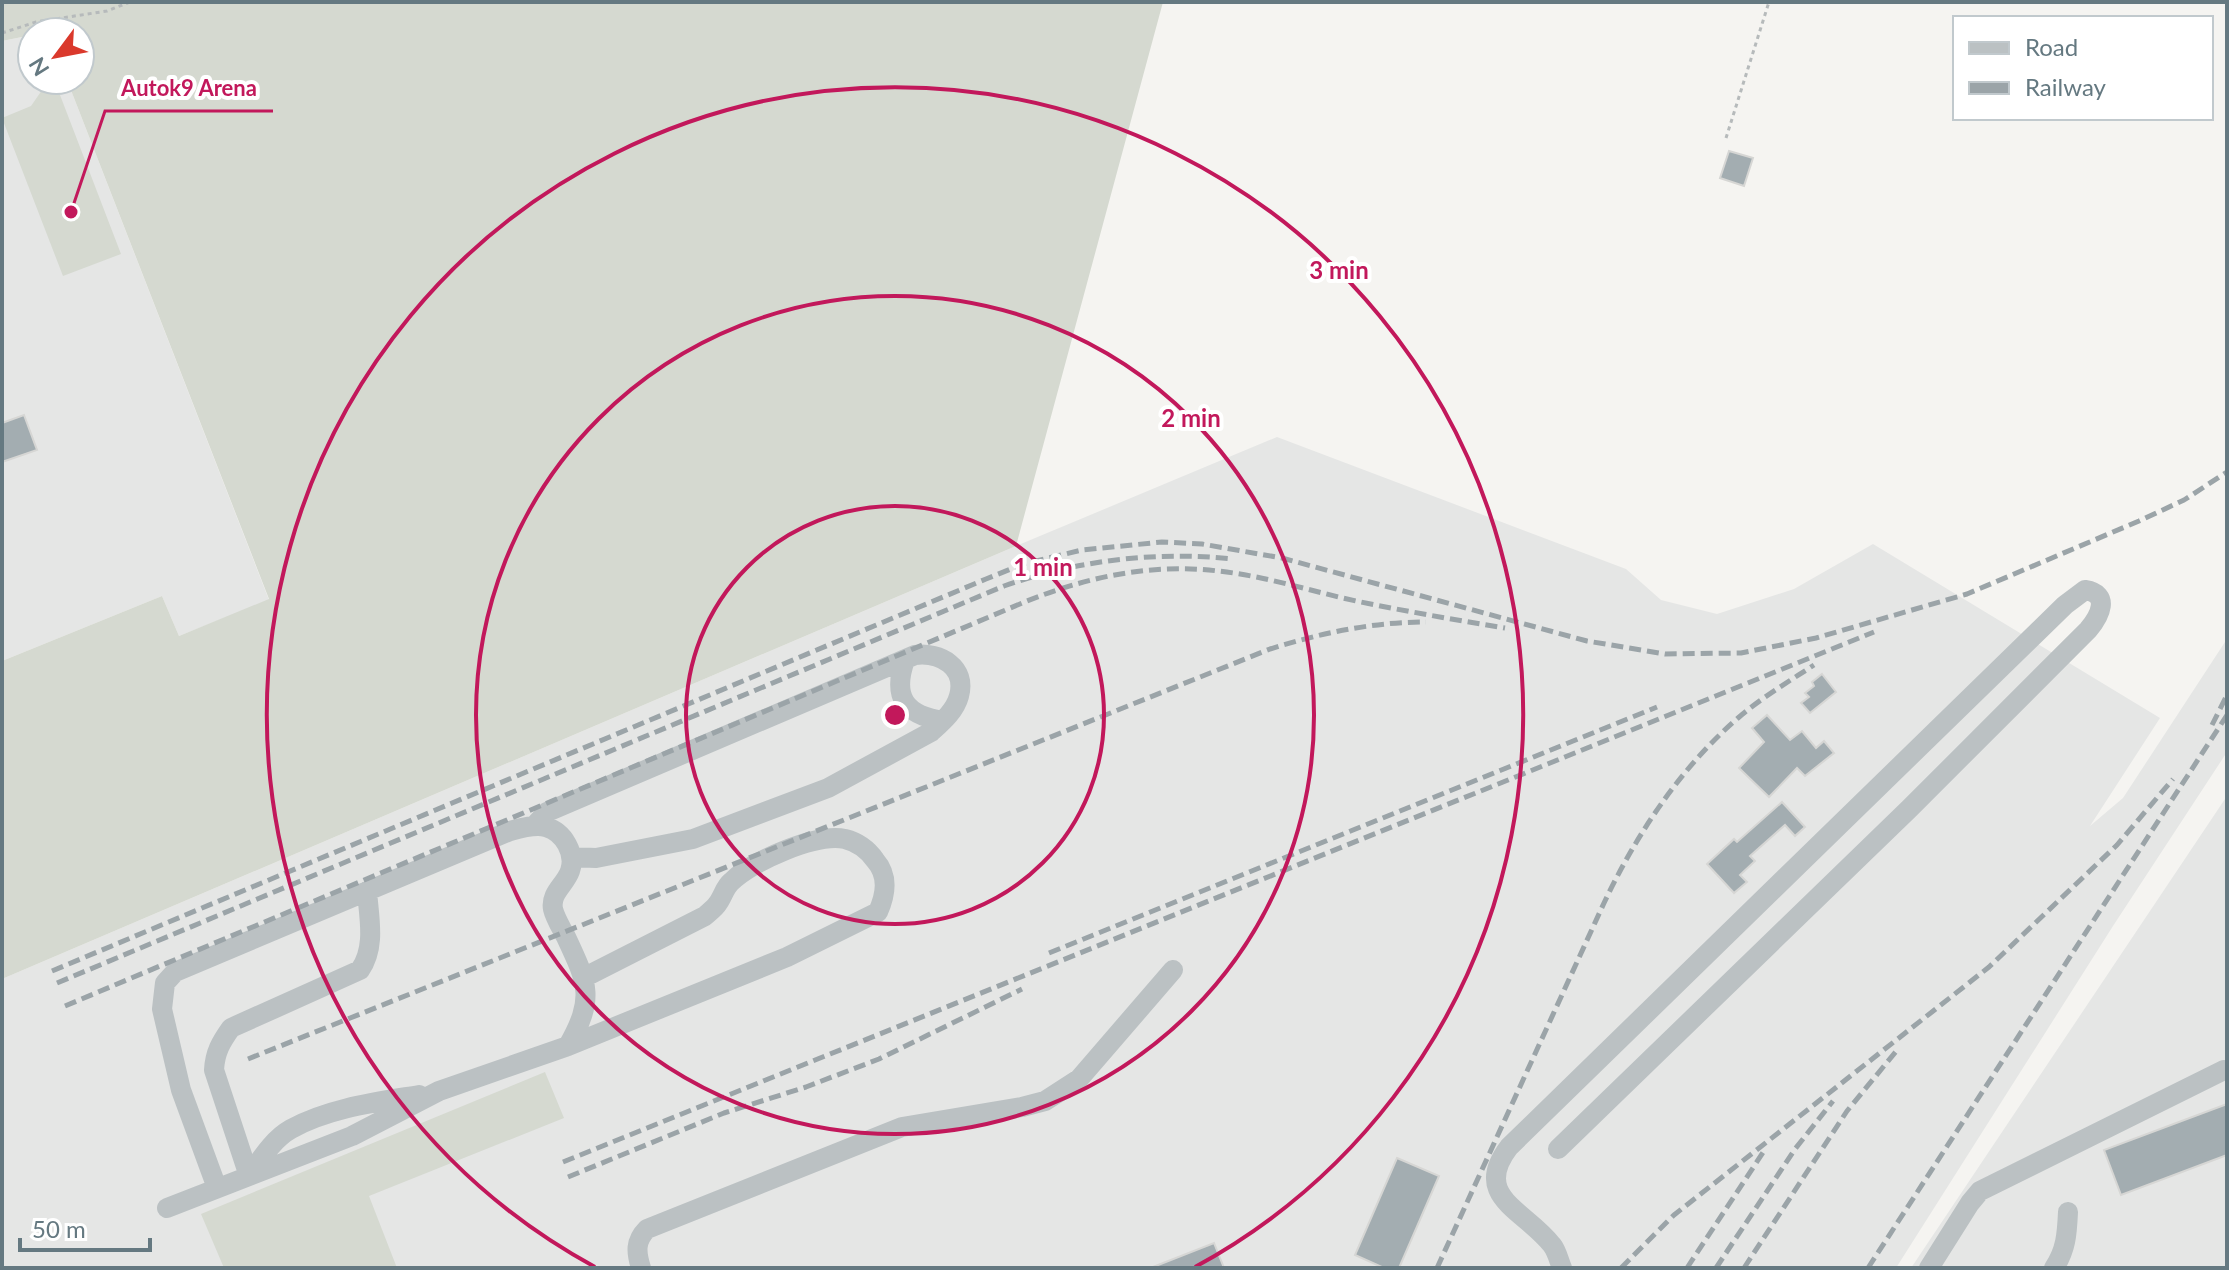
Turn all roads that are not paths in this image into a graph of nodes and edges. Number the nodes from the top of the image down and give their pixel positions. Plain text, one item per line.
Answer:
1 (905, 660) junction
2 (943, 721) junction
3 (534, 826) junction
4 (571, 857) junction
5 (367, 891) junction
6 (1173, 970) dead end
7 (585, 977) junction
8 (568, 1046) junction
9 (2224, 1070) dead end
10 (439, 1091) junction
11 (1558, 1149) dead end
12 (249, 1176) junction
13 (217, 1188) junction
14 (167, 1208) dead end
15 (2068, 1212) dead end
16 (641, 1268) edge
17 (1562, 1268) edge
18 (1929, 1268) edge
19 (2054, 1268) edge

1 - 2 lane
1 - 2 lane
1 - 3 lane
2 - 4 lane
3 - 4 lane
3 - 5 lane
4 - 7 lane
5 - 12 lane
5 - 13 lane
6 - 16 lane
7 - 8 lane
7 - 8 lane
8 - 10 lane
9 - 18 lane
10 - 12 lane
10 - 12 lane
11 - 17 lane
12 - 13 lane
13 - 14 lane
15 - 19 lane

